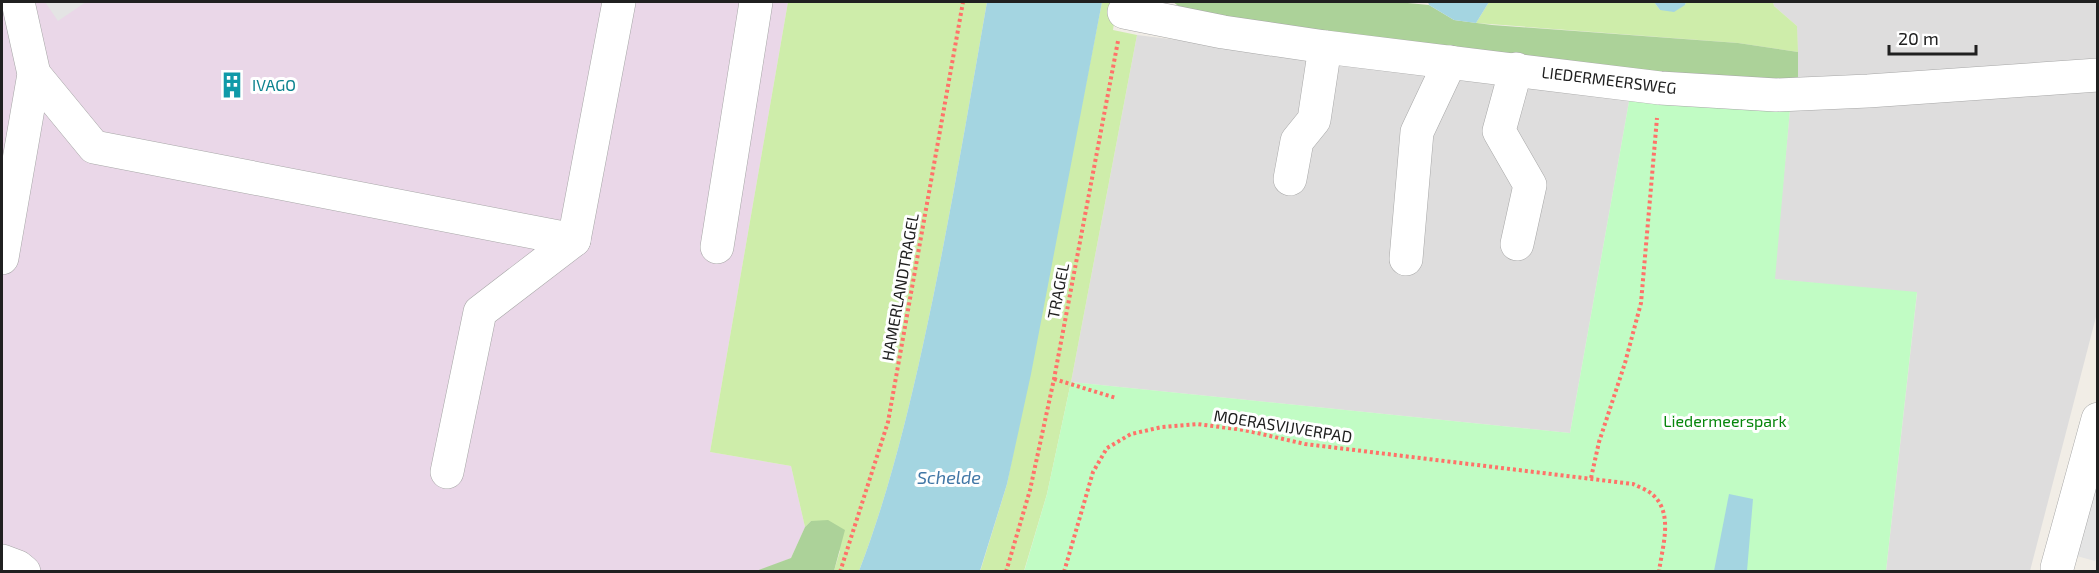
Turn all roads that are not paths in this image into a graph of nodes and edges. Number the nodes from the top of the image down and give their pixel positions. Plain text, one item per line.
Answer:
1 (18, 2) edge
2 (619, 2) edge
3 (756, 2) edge
4 (1124, 12) road end
5 (1325, 47) junction
6 (1450, 62) junction
7 (1516, 69) junction
8 (34, 74) junction
9 (2097, 75) edge
10 (1290, 179) dead end
11 (574, 240) junction
12 (1517, 244) dead end
13 (717, 247) dead end
14 (2, 258) edge
15 (1406, 259) dead end
16 (2096, 431) edge
17 (447, 472) dead end
18 (2, 561) edge
19 (2057, 568) dead end
20 (24, 572) edge

1 - 8 street
2 - 11 street
3 - 13 street
4 - 5 street, LIEDERMEERSWEG
5 - 6 street, LIEDERMEERSWEG
5 - 10 street
6 - 7 street, LIEDERMEERSWEG
6 - 15 street
7 - 9 street, LIEDERMEERSWEG
7 - 12 street
8 - 11 street
8 - 14 street
11 - 17 street
16 - 19 street
18 - 20 street

